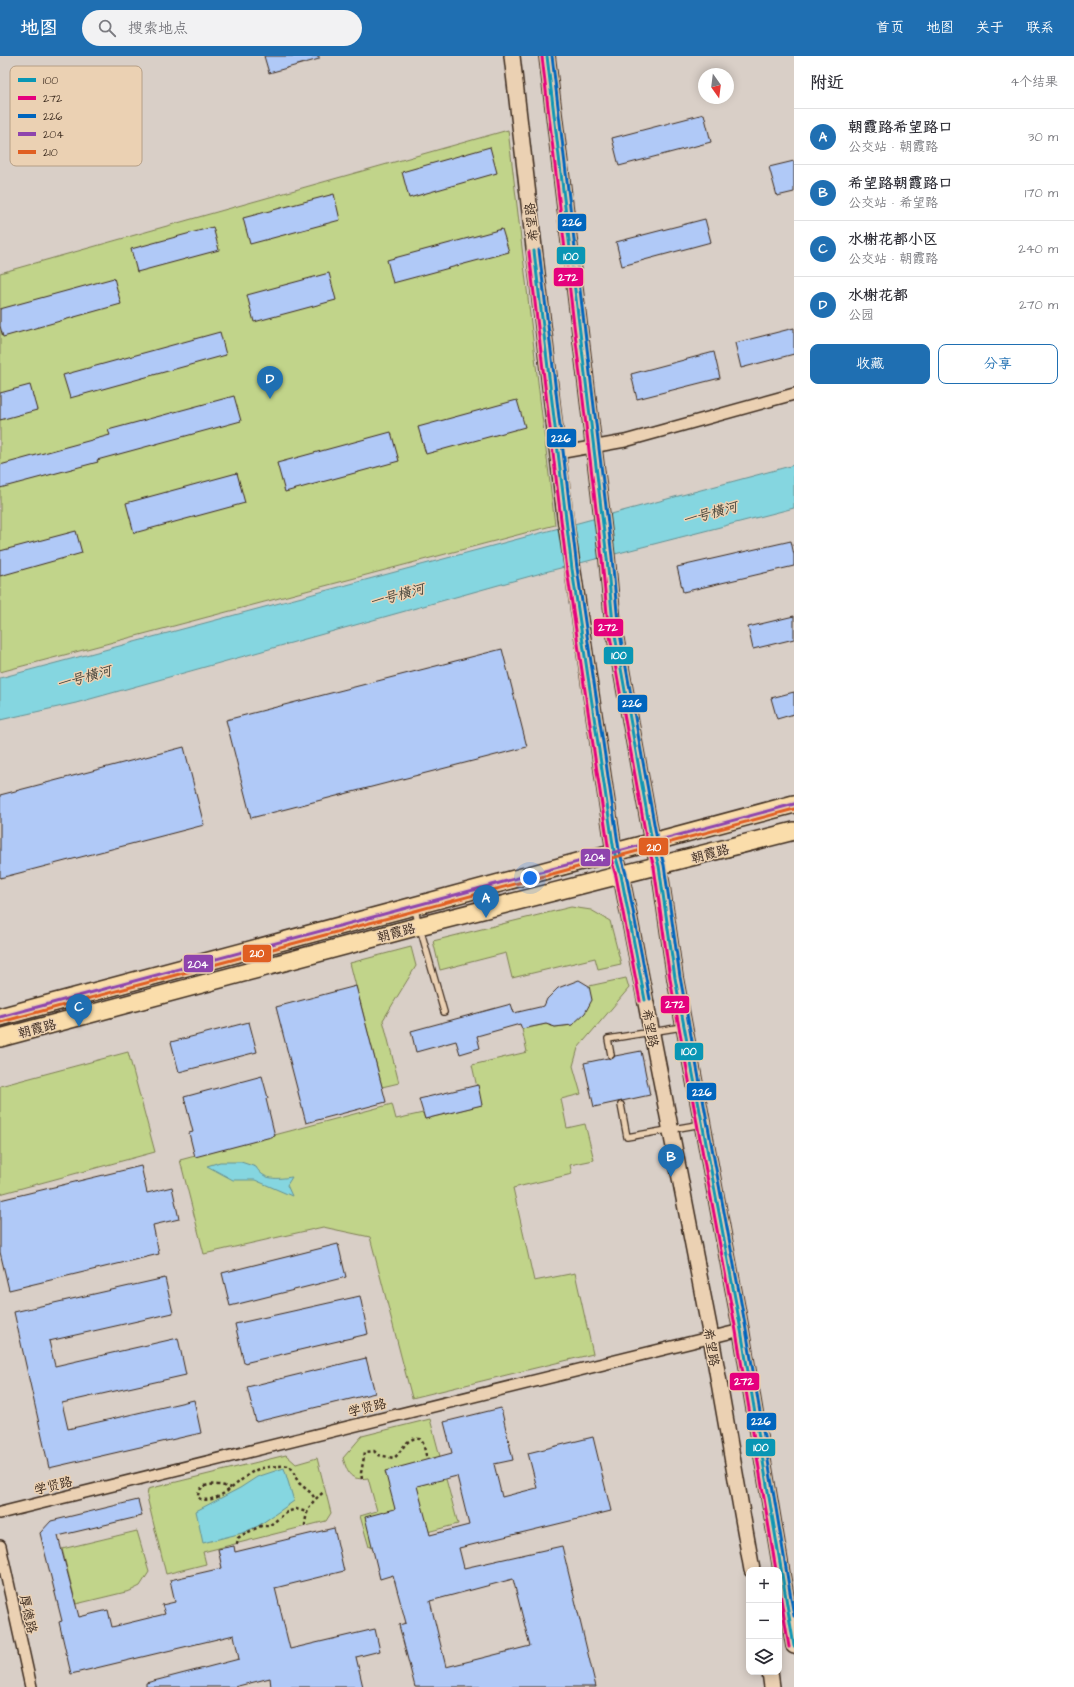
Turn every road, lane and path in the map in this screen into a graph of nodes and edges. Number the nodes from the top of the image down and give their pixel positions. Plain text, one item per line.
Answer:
1 (512, 56) edge
2 (547, 56) edge
3 (794, 394) edge
4 (594, 447) junction
5 (558, 453) junction
6 (794, 804) edge
7 (794, 831) edge
8 (652, 841) junction
9 (614, 851) junction
10 (659, 866) junction
11 (621, 875) junction
12 (414, 905) junction
13 (419, 926) junction
14 (444, 1012) dead end
15 (0, 1017) edge
16 (684, 1027) junction
17 (0, 1038) edge
18 (611, 1055) dead end
19 (621, 1105) dead end
20 (702, 1124) junction
21 (741, 1330) junction
22 (711, 1337) junction
23 (427, 1459) dead end
24 (362, 1479) dead end
25 (231, 1488) junction
26 (325, 1491) dead end
27 (316, 1499) junction
28 (307, 1512) junction
29 (0, 1513) edge
30 (305, 1526) dead end
31 (236, 1544) dead end
32 (0, 1546) edge
33 (751, 1567) edge
34 (794, 1646) edge
35 (770, 1675) edge
36 (30, 1687) edge
37 (772, 1687) edge

1 - 5 main road, 希望路
2 - 4 main road
3 - 4 street
4 - 5 street
4 - 8 main road
5 - 9 main road, 希望路
6 - 8 main road, 朝霞路
7 - 10 main road, 朝霞路
8 - 9 main road, 朝霞路
8 - 10 main road
9 - 11 main road, 希望路
9 - 12 main road, 朝霞路
10 - 11 main road, 朝霞路
10 - 16 main road
11 - 13 main road, 朝霞路
11 - 22 main road, 希望路
12 - 13 lane
12 - 15 main road, 朝霞路
13 - 14 lane
13 - 17 main road, 朝霞路
16 - 18 lane
16 - 20 main road
19 - 20 lane
20 - 21 main road
21 - 22 street, 学贤路
21 - 34 main road
22 - 29 street, 学贤路
22 - 33 main road, 希望路
23 - 24 path
25 - 25 path
25 - 27 path
26 - 27 path
27 - 28 path
28 - 30 path
28 - 31 path
32 - 36 street, 厚德路
35 - 37 main road

